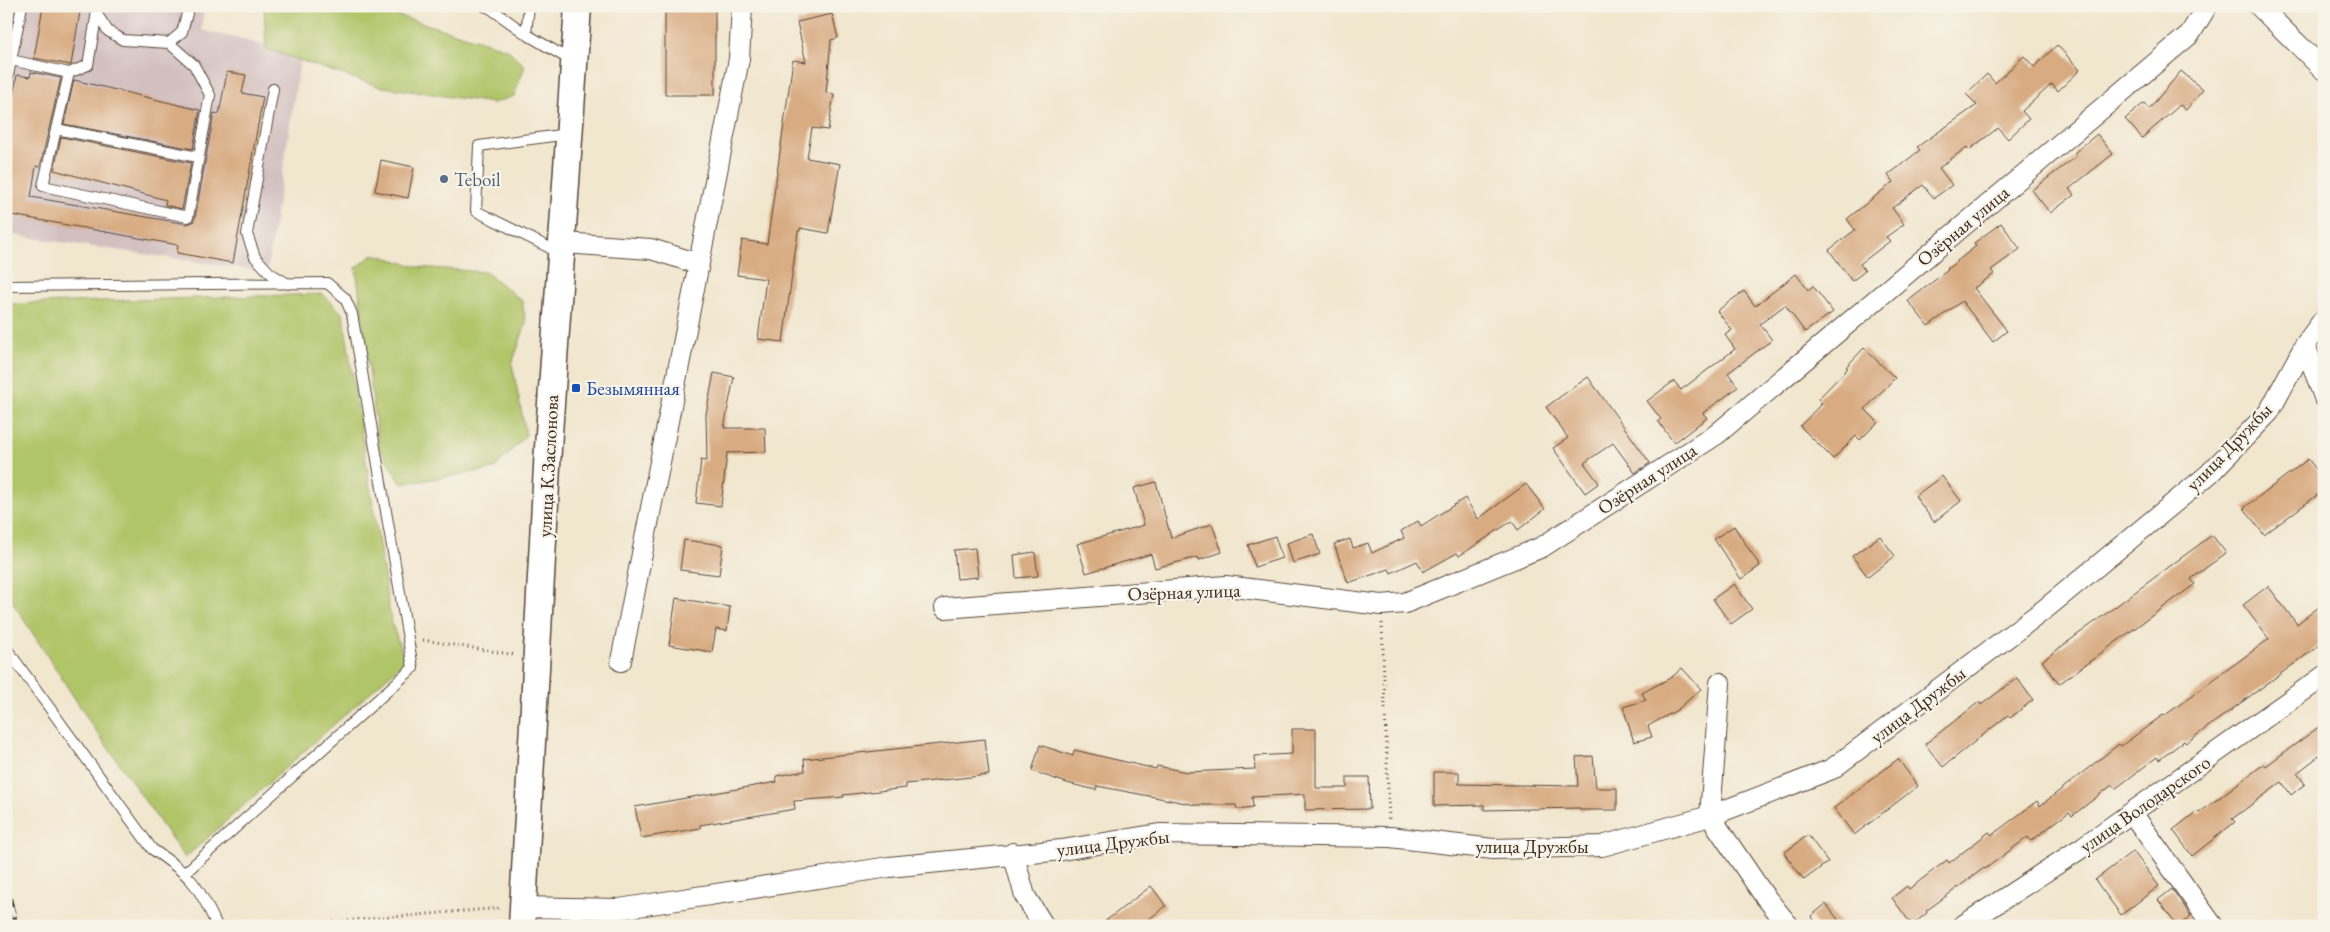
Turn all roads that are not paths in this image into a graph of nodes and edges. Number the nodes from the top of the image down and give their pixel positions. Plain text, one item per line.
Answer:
1 (22, 6) edge
2 (189, 6) edge
3 (484, 6) edge
4 (529, 6) edge
5 (578, 6) edge
6 (742, 6) edge
7 (2207, 6) edge
8 (2259, 6) edge
9 (97, 10) edge
10 (526, 34) junction
11 (169, 43) junction
12 (11, 60) junction
13 (574, 62) junction
14 (2324, 70) edge
15 (69, 73) junction
16 (6, 85) edge
17 (273, 89) dead end
18 (56, 128) junction
19 (568, 134) junction
20 (198, 157) junction
21 (562, 249) junction
22 (699, 264) junction
23 (289, 284) junction
24 (6, 286) edge
25 (2324, 319) edge
26 (2304, 345) junction
27 (2324, 397) edge
28 (945, 608) dead end
29 (6, 648) edge
30 (621, 661) dead end
31 (2324, 676) edge
32 (1720, 683) dead end
33 (2132, 813) junction
34 (1710, 816) junction
35 (1013, 853) junction
36 (186, 872) junction
37 (522, 916) edge
38 (217, 926) edge
39 (1044, 926) edge
40 (1789, 926) edge
41 (1962, 926) edge
42 (2213, 926) edge

1 - 12 lane
2 - 11 lane
3 - 10 lane
4 - 10 lane
5 - 13 street, улица К.Заслонова
6 - 22 street
7 - 28 street, Озёрная улица
8 - 14 street
9 - 11 lane
9 - 15 lane
10 - 13 lane
11 - 20 lane
12 - 15 lane
12 - 16 lane
13 - 19 street, улица К.Заслонова
15 - 18 lane
17 - 23 lane
18 - 20 lane
18 - 20 lane
19 - 21 street, улица К.Заслонова
19 - 21 lane
21 - 22 street
21 - 37 street, улица К.Заслонова
22 - 30 street
23 - 24 lane
23 - 36 lane
25 - 26 street, улица Дружбы
26 - 27 street
26 - 34 street, улица Дружбы
29 - 36 lane
31 - 33 street, улица Володарского
32 - 34 street
33 - 41 street, улица Володарского
33 - 42 street
34 - 35 street, улица Дружбы
34 - 40 street
35 - 37 street, улица Дружбы
35 - 39 street
36 - 38 lane

